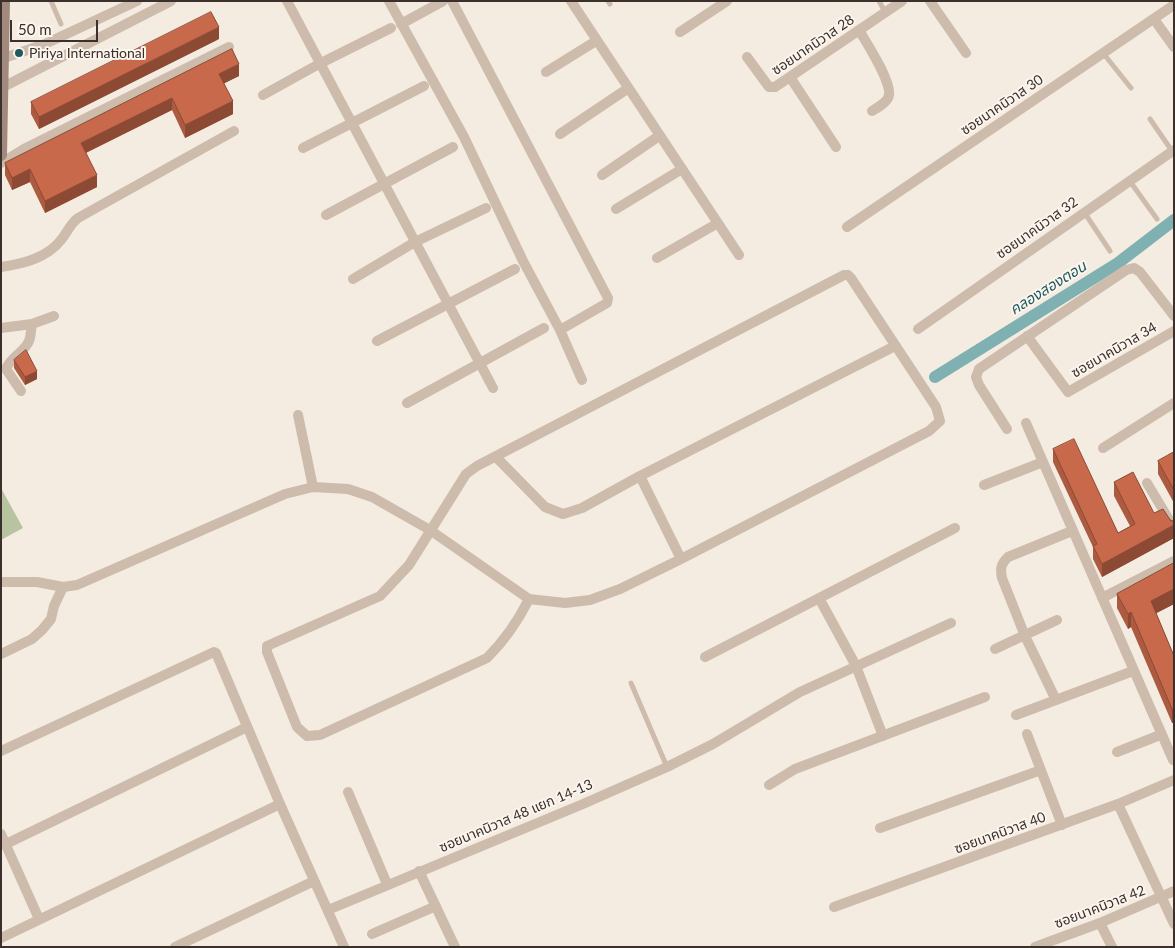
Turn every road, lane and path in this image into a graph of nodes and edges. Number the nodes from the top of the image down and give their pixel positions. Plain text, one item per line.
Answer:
1 (51, 1) edge
2 (137, 1) edge
3 (171, 1) edge
4 (389, 1) edge
5 (443, 1) edge
6 (452, 1) edge
7 (570, 1) edge
8 (727, 1) edge
9 (879, 1) edge
10 (902, 1) edge
11 (930, 1) edge
12 (290, 2) edge
13 (4, 4) edge
14 (1174, 6) edge
15 (886, 12) junction
16 (1154, 19) junction
17 (61, 24) dead end
18 (396, 26) junction
19 (859, 30) junction
20 (680, 32) dead end
21 (596, 41) junction
22 (229, 47) dead end
23 (1174, 47) edge
24 (966, 53) dead end
25 (1103, 53) junction
26 (747, 57) dead end
27 (4, 58) junction
28 (319, 64) junction
29 (2, 72) edge
30 (546, 72) dead end
31 (790, 76) junction
32 (424, 86) dead end
33 (3, 87) junction
34 (1131, 88) dead end
35 (627, 89) junction
36 (263, 95) dead end
37 (872, 111) dead end
38 (1150, 119) dead end
39 (351, 122) junction
40 (234, 131) dead end
41 (560, 134) dead end
42 (659, 136) junction
43 (836, 146) dead end
44 (453, 147) dead end
45 (303, 148) dead end
46 (1173, 151) edge
47 (1, 154) edge
48 (1, 163) edge
49 (682, 169) junction
50 (602, 175) dead end
51 (1130, 180) junction
52 (384, 184) junction
53 (486, 208) dead end
54 (616, 209) dead end
55 (1084, 212) junction
56 (326, 214) dead end
57 (1157, 219) dead end
58 (718, 223) junction
59 (847, 227) dead end
60 (416, 242) junction
61 (1110, 251) dead end
62 (739, 255) dead end
63 (657, 258) dead end
64 (1, 267) edge
65 (515, 269) dead end
66 (352, 279) dead end
67 (448, 303) junction
68 (54, 316) dead end
69 (1174, 316) edge
70 (32, 324) junction
71 (1, 328) edge
72 (544, 328) dead end
73 (918, 329) dead end
74 (560, 330) junction
75 (1174, 331) edge
76 (1027, 336) junction
77 (377, 341) dead end
78 (896, 346) junction
79 (479, 363) junction
80 (582, 380) dead end
81 (493, 388) dead end
82 (21, 391) dead end
83 (407, 403) dead end
84 (1174, 403) edge
85 (298, 415) dead end
86 (1026, 423) dead end
87 (1007, 429) dead end
88 (1103, 448) dead end
89 (496, 457) junction
90 (1042, 462) junction
91 (640, 476) junction
92 (1147, 483) dead end
93 (984, 485) dead end
94 (313, 487) junction
95 (955, 528) dead end
96 (1174, 528) edge
97 (430, 530) junction
98 (1072, 531) junction
99 (681, 559) junction
100 (1174, 561) edge
101 (1, 582) edge
102 (63, 587) junction
103 (819, 598) junction
104 (1102, 598) junction
105 (530, 599) junction
106 (1057, 620) dead end
107 (951, 623) dead end
108 (1025, 636) junction
109 (996, 649) dead end
110 (1, 654) edge
111 (705, 657) dead end
112 (856, 666) junction
113 (1133, 671) junction
114 (631, 683) dead end
115 (985, 696) dead end
116 (1056, 700) junction
117 (1016, 715) dead end
118 (247, 727) junction
119 (1027, 734) dead end
120 (1160, 735) junction
121 (883, 736) junction
122 (1, 751) edge
123 (1117, 752) dead end
124 (1172, 760) dead end
125 (667, 767) junction
126 (1041, 770) junction
127 (1174, 780) edge
128 (769, 785) dead end
129 (348, 792) dead end
130 (280, 804) junction
131 (1118, 804) junction
132 (1062, 825) junction
133 (880, 828) dead end
134 (1, 834) edge
135 (6, 844) junction
136 (420, 871) junction
137 (314, 881) junction
138 (387, 884) junction
139 (1174, 892) edge
140 (1161, 898) junction
141 (436, 906) junction
142 (834, 907) dead end
143 (328, 910) junction
144 (39, 919) junction
145 (1100, 924) junction
146 (1174, 924) edge
147 (372, 934) dead end
148 (1, 938) edge
149 (175, 947) edge
150 (344, 947) edge
151 (455, 947) edge
152 (1035, 947) edge
153 (1112, 947) edge

1 - 17 lane
2 - 27 street
3 - 33 street
4 - 18 street
5 - 18 street
6 - 74 street
7 - 21 street
8 - 20 street
9 - 15 lane
10 - 15 street, ซอยนาคนิวาส 28
11 - 24 street
12 - 28 street
13 - 27 street
14 - 16 street, ซอยนาคนิวาส 30
15 - 19 street, ซอยนาคนิวาส 28
16 - 23 street
16 - 25 street, ซอยนาคนิวาส 30
18 - 28 street
18 - 74 street
19 - 31 street, ซอยนาคนิวาส 28
19 - 37 street
21 - 30 street
21 - 35 street
22 - 48 street
25 - 34 lane
25 - 59 street, ซอยนาคนิวาส 30
26 - 31 street, ซอยนาคนิวาส 28
27 - 29 street
28 - 36 street
28 - 39 street
29 - 33 street
31 - 43 street
32 - 39 street
33 - 47 street
35 - 41 street
35 - 42 street
38 - 46 lane
39 - 45 street
39 - 52 street
40 - 64 street
42 - 49 street
42 - 50 street
44 - 52 street
46 - 51 street, ซอยนาคนิวาส 32
49 - 54 street
49 - 58 street
51 - 55 street, ซอยนาคนิวาส 32
51 - 57 lane
52 - 56 street
52 - 60 street
53 - 60 street
55 - 61 lane
55 - 73 street, ซอยนาคนิวาส 32
58 - 62 street
58 - 63 street
60 - 66 street
60 - 67 street
65 - 67 street
67 - 77 street
67 - 79 street
68 - 70 street
69 - 76 street
70 - 71 street
70 - 82 street
72 - 79 street
74 - 80 street
75 - 76 street, ซอยนาคนิวาส 34
76 - 87 street
78 - 89 street
78 - 91 street
78 - 99 street
79 - 81 street
79 - 83 street
84 - 88 street
85 - 94 street
86 - 90 street
89 - 91 street
89 - 97 street
90 - 93 street
90 - 98 street
91 - 99 street
92 - 96 street
94 - 97 street
94 - 102 street
95 - 103 street
97 - 105 street
97 - 105 street
98 - 104 street
98 - 108 street
99 - 105 street
100 - 104 street
101 - 102 street
102 - 110 street
103 - 111 street
103 - 112 street
104 - 113 street
106 - 108 street
107 - 112 street, ซอยนาคนิวาส 48 แยก 14-13
108 - 109 street
108 - 116 street
112 - 121 street
112 - 125 street, ซอยนาคนิวาส 48 แยก 14-13
113 - 116 street
113 - 120 street
114 - 125 lane
115 - 121 street
116 - 117 street
118 - 122 street
118 - 130 street
118 - 135 street
119 - 126 street
120 - 123 street
120 - 124 street
121 - 128 street
125 - 136 street, ซอยนาคนิวาส 48 แยก 14-13
126 - 132 street
126 - 133 street
127 - 131 street, ซอยนาคนิวาส 40
129 - 138 street
130 - 137 street
130 - 144 street
131 - 132 street, ซอยนาคนิวาส 40
131 - 140 street
132 - 142 street, ซอยนาคนิวาส 40
134 - 135 street
135 - 144 street
136 - 138 street, ซอยนาคนิวาส 48 แยก 14-13
136 - 141 street
137 - 143 street
137 - 149 street
138 - 143 street, ซอยนาคนิวาส 48 แยก 14-13
139 - 140 street, ซอยนาคนิวาส 42
140 - 145 street, ซอยนาคนิวาส 42
140 - 146 street
141 - 147 street
141 - 151 street
143 - 150 street
144 - 148 street
145 - 152 street, ซอยนาคนิวาส 42
145 - 153 street

